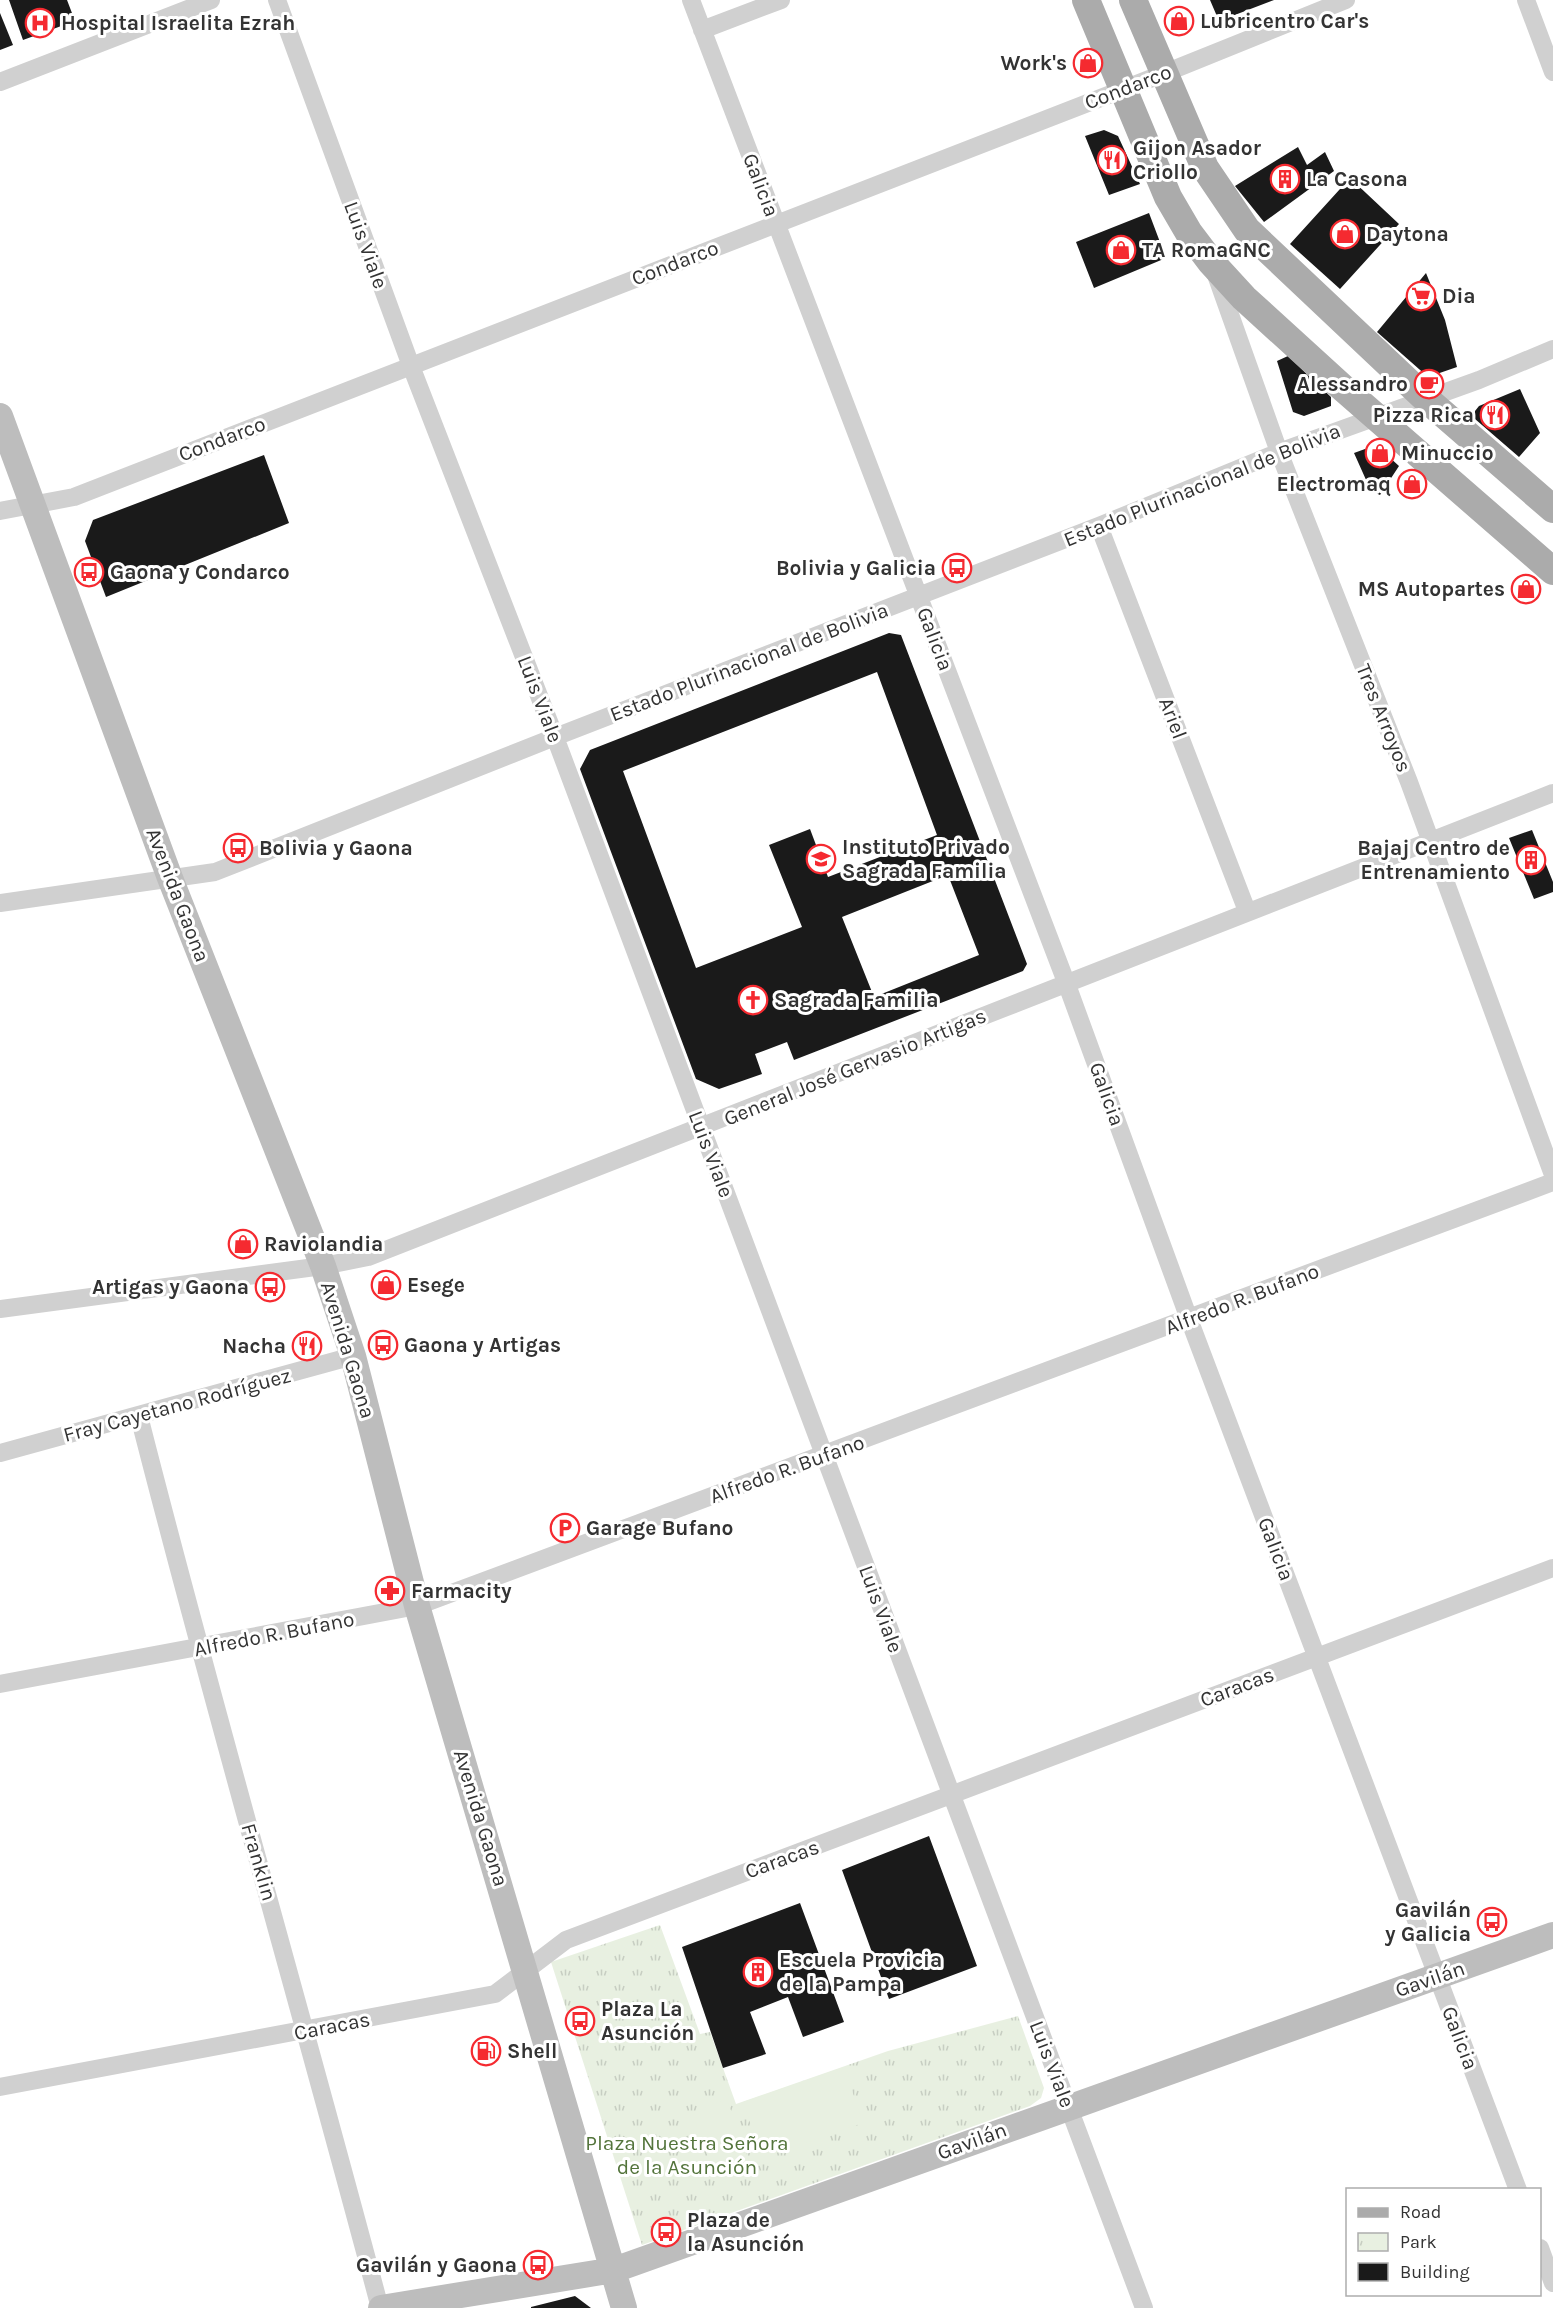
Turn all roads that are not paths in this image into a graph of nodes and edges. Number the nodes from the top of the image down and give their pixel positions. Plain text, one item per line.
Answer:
1 (211, 0) edge
2 (277, 0) edge
3 (691, 0) edge
4 (781, 0) edge
5 (1086, 0) edge
6 (1133, 0) edge
7 (1346, 0) edge
8 (1526, 0) edge
9 (702, 30) junction
10 (1553, 72) edge
11 (1165, 73) junction
12 (0, 82) edge
13 (1124, 88) junction
14 (775, 224) junction
15 (1211, 262) junction
16 (1553, 349) edge
17 (411, 366) junction
18 (1425, 398) junction
19 (0, 416) edge
20 (1376, 417) junction
21 (1279, 452) junction
22 (35, 506) junction
23 (1553, 509) edge
24 (0, 511) edge
25 (1099, 526) junction
26 (1553, 571) edge
27 (918, 596) junction
28 (555, 737) junction
29 (1553, 793) edge
30 (1430, 842) junction
31 (171, 878) junction
32 (0, 903) edge
33 (1247, 911) junction
34 (1066, 982) junction
35 (702, 1129) junction
36 (1553, 1175) edge
37 (1553, 1182) edge
38 (323, 1266) junction
39 (0, 1309) edge
40 (1189, 1318) junction
41 (353, 1356) junction
42 (139, 1416) junction
43 (0, 1453) edge
44 (824, 1455) junction
45 (1553, 1568) edge
46 (417, 1606) junction
47 (198, 1649) junction
48 (1317, 1657) junction
49 (0, 1684) edge
50 (951, 1797) junction
51 (1553, 1935) edge
52 (527, 1972) junction
53 (1437, 1976) junction
54 (306, 2031) junction
55 (0, 2087) edge
56 (1068, 2108) junction
57 (1517, 2188) edge
58 (1541, 2253) edge
59 (614, 2270) junction
60 (1553, 2283) edge
61 (380, 2308) edge
62 (624, 2308) edge
63 (1144, 2308) edge

1 - 12 street
2 - 17 street, Luis Viale
3 - 9 street, Galicia
4 - 9 street
5 - 13 main road
6 - 11 main road
7 - 11 street, Condarco
8 - 10 street
9 - 14 street, Galicia
11 - 13 street, Condarco
11 - 18 main road
13 - 14 street, Condarco
13 - 15 main road
14 - 17 street, Condarco
14 - 27 street, Galicia
15 - 20 main road
15 - 21 street, Tres Arroyos
16 - 18 street, Estado Plurinacional de Bolivia
17 - 22 street, Condarco
17 - 28 street, Luis Viale
18 - 20 street, Estado Plurinacional de Bolivia
18 - 23 main road
19 - 22 main road, Avenida Gaona
20 - 21 street, Estado Plurinacional de Bolivia
20 - 26 main road
21 - 25 street, Estado Plurinacional de Bolivia
21 - 30 street, Tres Arroyos
22 - 24 street, Condarco
22 - 31 main road, Avenida Gaona
25 - 27 street, Estado Plurinacional de Bolivia
25 - 33 street, Ariel
27 - 28 street, Estado Plurinacional de Bolivia
27 - 34 street, Galicia
28 - 31 street, Estado Plurinacional de Bolivia
28 - 35 street, Luis Viale
29 - 30 street, General José Gervasio Artigas
30 - 33 street, General José Gervasio Artigas
30 - 36 street, Tres Arroyos
31 - 32 street, Estado Plurinacional de Bolivia
31 - 38 main road, Avenida Gaona
33 - 34 street, General José Gervasio Artigas
34 - 35 street, General José Gervasio Artigas
34 - 40 street, Galicia
35 - 38 street, General José Gervasio Artigas
35 - 44 street, Luis Viale
37 - 40 street, Alfredo R. Bufano
38 - 39 street, General José Gervasio Artigas
38 - 41 main road, Avenida Gaona
40 - 44 street, Alfredo R. Bufano
40 - 48 street, Galicia
41 - 42 street, Fray Cayetano Rodríguez
41 - 46 main road, Avenida Gaona
42 - 43 street, Fray Cayetano Rodríguez
42 - 47 street, Franklin
44 - 46 street, Alfredo R. Bufano
44 - 50 street, Luis Viale
45 - 48 street, Caracas
46 - 47 street, Alfredo R. Bufano
46 - 52 main road, Avenida Gaona
47 - 49 street, Alfredo R. Bufano
47 - 54 street, Franklin
48 - 50 street, Caracas
48 - 53 street, Galicia
50 - 52 street, Caracas
50 - 56 street, Luis Viale
51 - 53 main road, Gavilán
52 - 54 street, Caracas
52 - 59 main road, Avenida Gaona
53 - 56 main road, Gavilán
53 - 57 street, Galicia
54 - 55 street, Caracas
54 - 61 street, Franklin
56 - 59 main road, Gavilán
56 - 63 street, Luis Viale
58 - 60 street
59 - 61 main road, Gavilán
59 - 62 main road, Avenida Gaona

